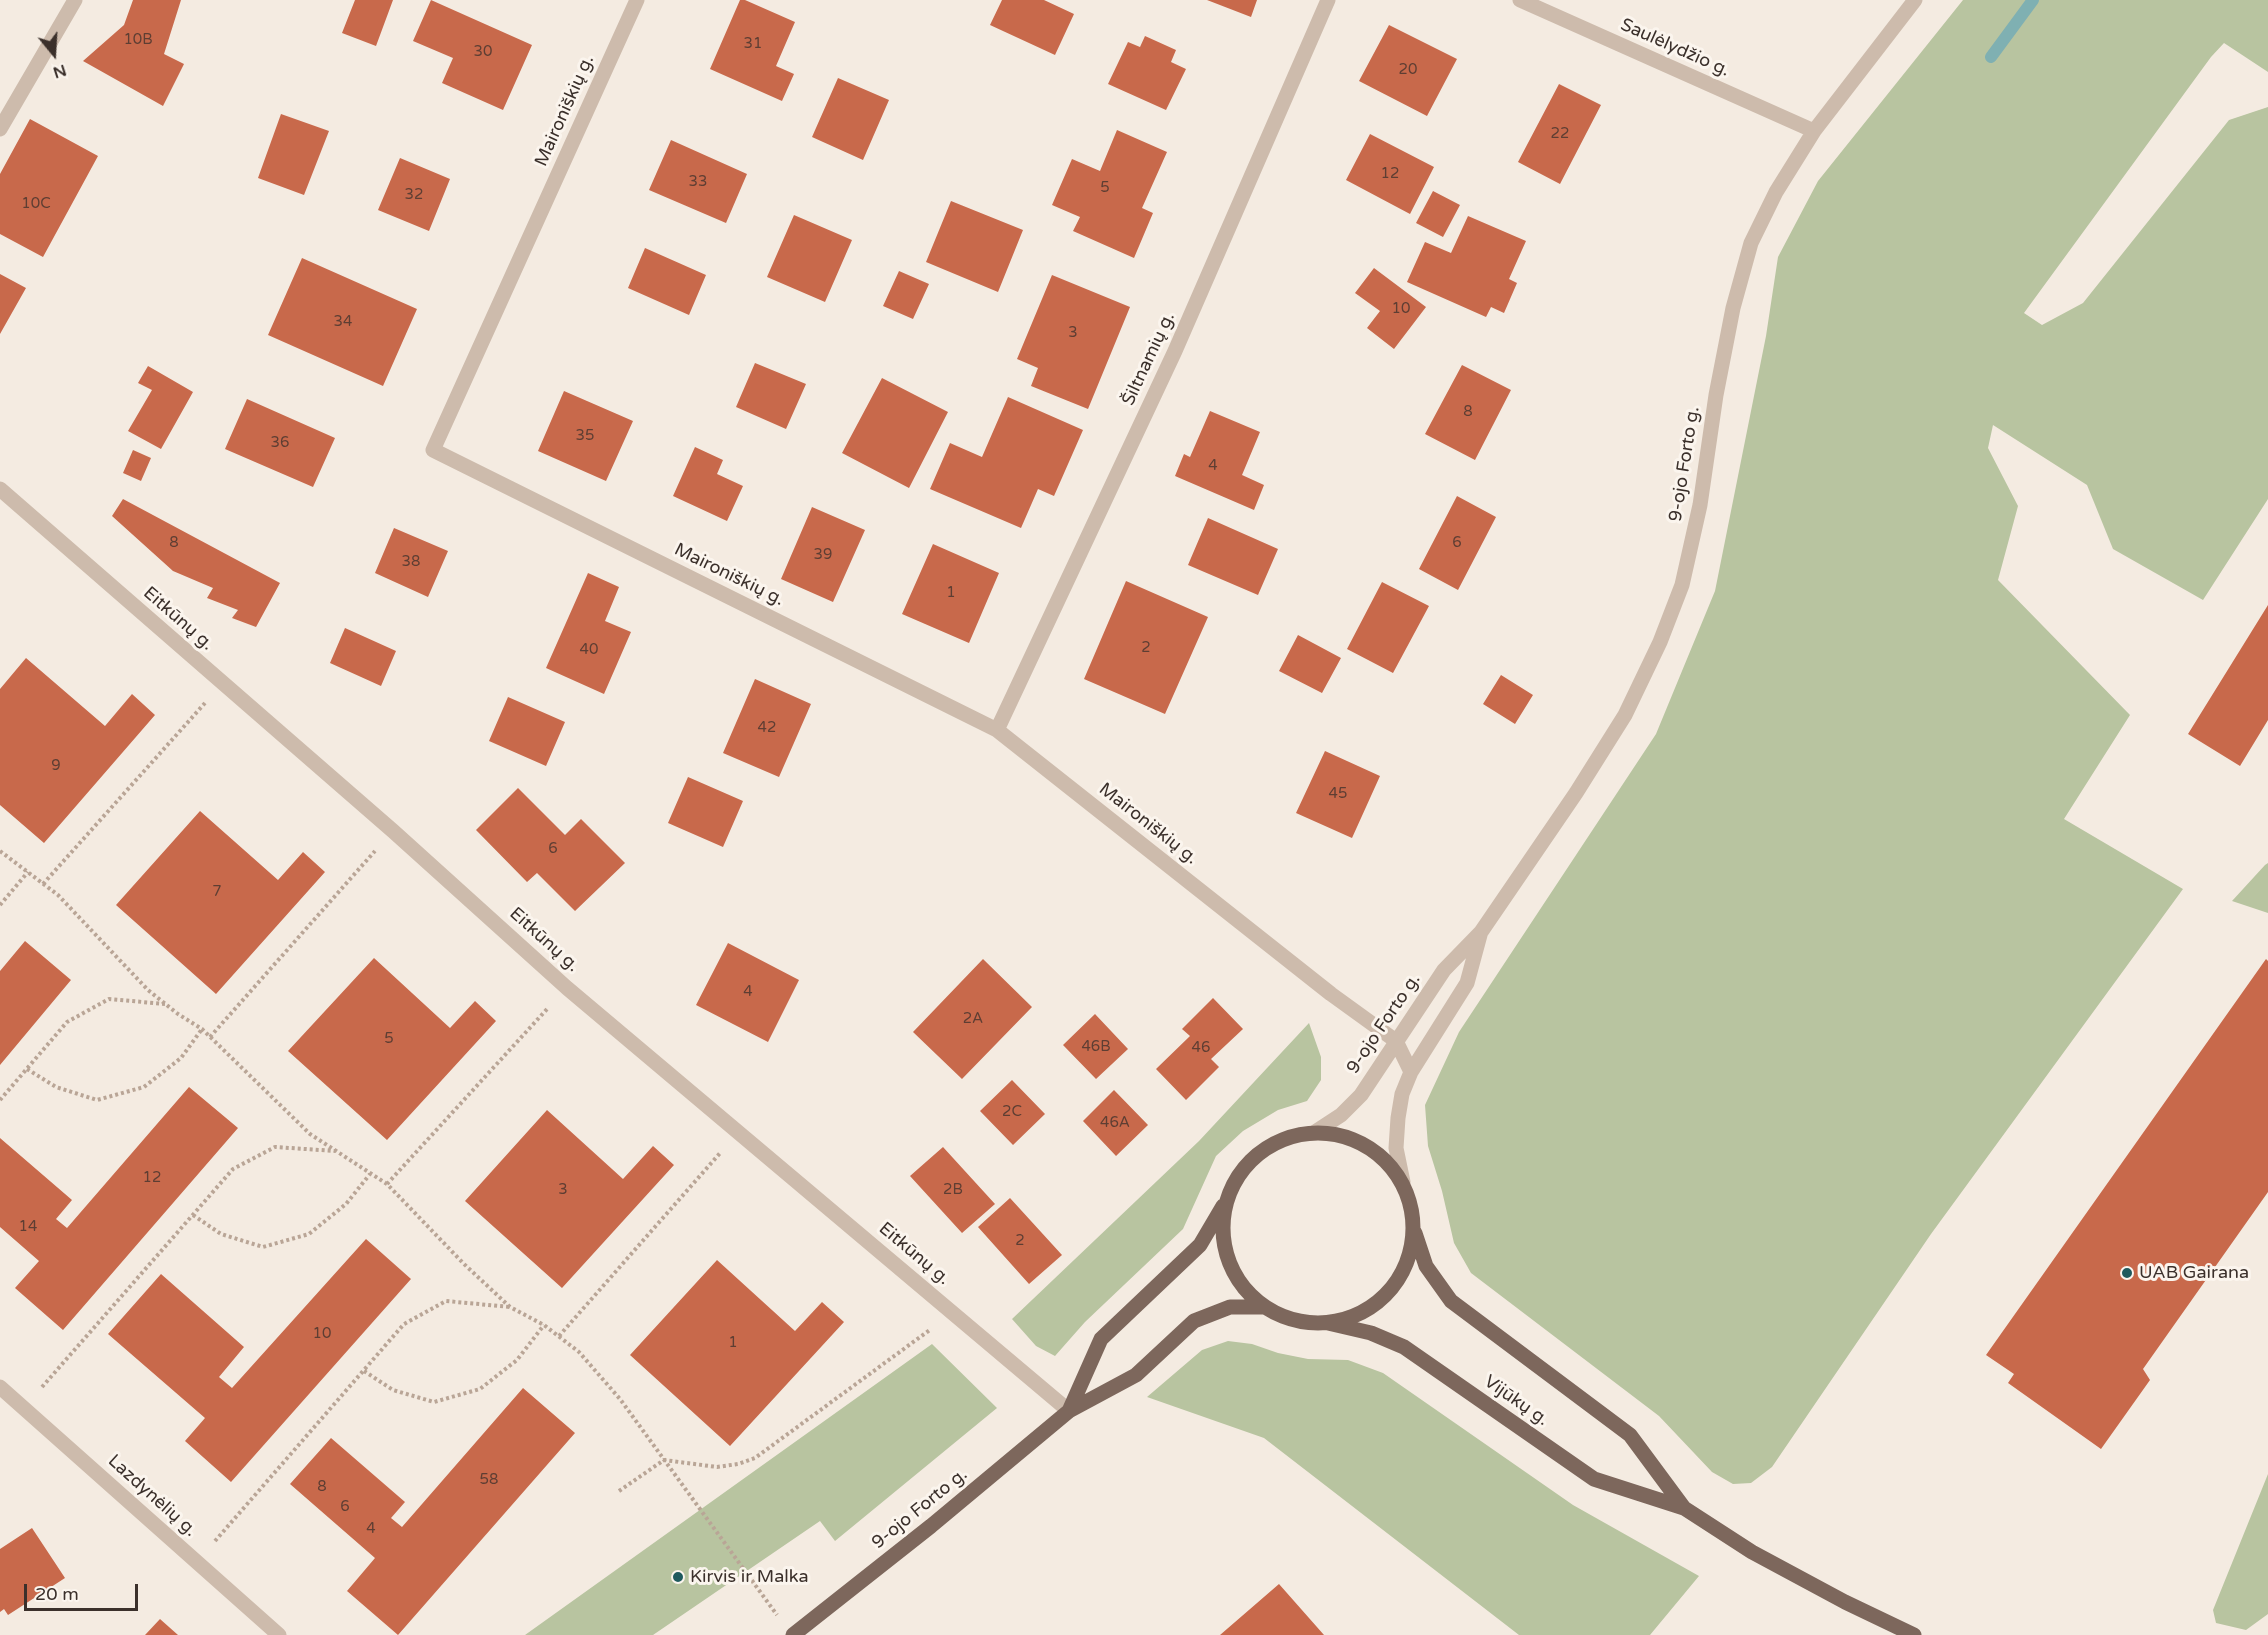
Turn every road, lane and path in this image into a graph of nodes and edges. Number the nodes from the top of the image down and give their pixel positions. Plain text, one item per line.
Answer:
1 (75, 0) edge
2 (637, 0) edge
3 (1328, 0) edge
4 (1520, 0) edge
5 (1915, 0) edge
6 (0, 129) edge
7 (1814, 131) junction
8 (0, 489) edge
9 (222, 684) junction
10 (997, 730) junction
11 (393, 831) junction
12 (0, 851) edge
13 (28, 872) junction
14 (43, 884) junction
15 (0, 905) edge
16 (1481, 932) junction
17 (567, 988) junction
18 (166, 1004) junction
19 (202, 1029) junction
20 (210, 1037) junction
21 (1396, 1041) junction
22 (27, 1069) junction
23 (1411, 1072) junction
24 (0, 1100) edge
25 (738, 1132) junction
26 (1315, 1132) junction
27 (335, 1151) junction
28 (370, 1174) junction
29 (1403, 1182) junction
30 (387, 1184) junction
31 (1226, 1201) junction
32 (193, 1215) junction
33 (1414, 1231) junction
34 (510, 1307) junction
35 (1264, 1307) junction
36 (953, 1312) junction
37 (1328, 1323) junction
38 (544, 1325) junction
39 (559, 1336) junction
40 (364, 1371) junction
41 (0, 1387) edge
42 (24, 1408) junction
43 (1069, 1411) junction
44 (664, 1460) junction
45 (619, 1491) dead end
46 (1684, 1508) junction
47 (197, 1562) junction
48 (779, 1617) dead end
49 (279, 1635) edge
50 (793, 1635) edge
51 (1914, 1635) edge

1 - 6 street
2 - 10 street, Maironiškių g.
3 - 10 street, Šiltnamių g.
4 - 7 street, Saulėlydžio g.
5 - 7 street, 9-ojo Forto g.
7 - 16 street, 9-ojo Forto g.
8 - 9 street, Eitkūnų g.
9 - 11 street, Eitkūnų g.
9 - 14 path
10 - 21 street, Maironiškių g.
11 - 17 street, Eitkūnų g.
11 - 20 path
12 - 13 path
13 - 14 path
13 - 15 path
14 - 18 path
16 - 21 street, 9-ojo Forto g.
16 - 23 street, 9-ojo Forto g.
17 - 25 street, Eitkūnų g.
17 - 30 path
18 - 19 path
18 - 22 path
19 - 20 path
19 - 22 path
20 - 27 path
21 - 23 street
21 - 26 street, 9-ojo Forto g.
22 - 24 path
23 - 29 street, 9-ojo Forto g.
25 - 36 street, Eitkūnų g.
25 - 39 path
26 - 29 main road
26 - 31 main road
27 - 28 path
27 - 32 path
28 - 30 path
28 - 32 path
29 - 33 main road
30 - 34 path
31 - 35 main road
31 - 43 main road, 9-ojo Forto g.
32 - 42 path
33 - 37 main road
33 - 46 main road, Vijūkų g.
34 - 38 path
34 - 40 path
35 - 37 main road
35 - 43 main road, 9-ojo Forto g.
36 - 43 street, Eitkūnų g.
36 - 44 path
37 - 46 main road, Vijūkų g.
38 - 39 path
38 - 40 path
39 - 44 path
40 - 47 path
41 - 42 street, Lazdynėlių g.
42 - 47 street, Lazdynėlių g.
43 - 50 main road, 9-ojo Forto g.
44 - 45 path
44 - 48 path
46 - 51 main road, Vijūkų g.
47 - 49 street, Lazdynėlių g.

